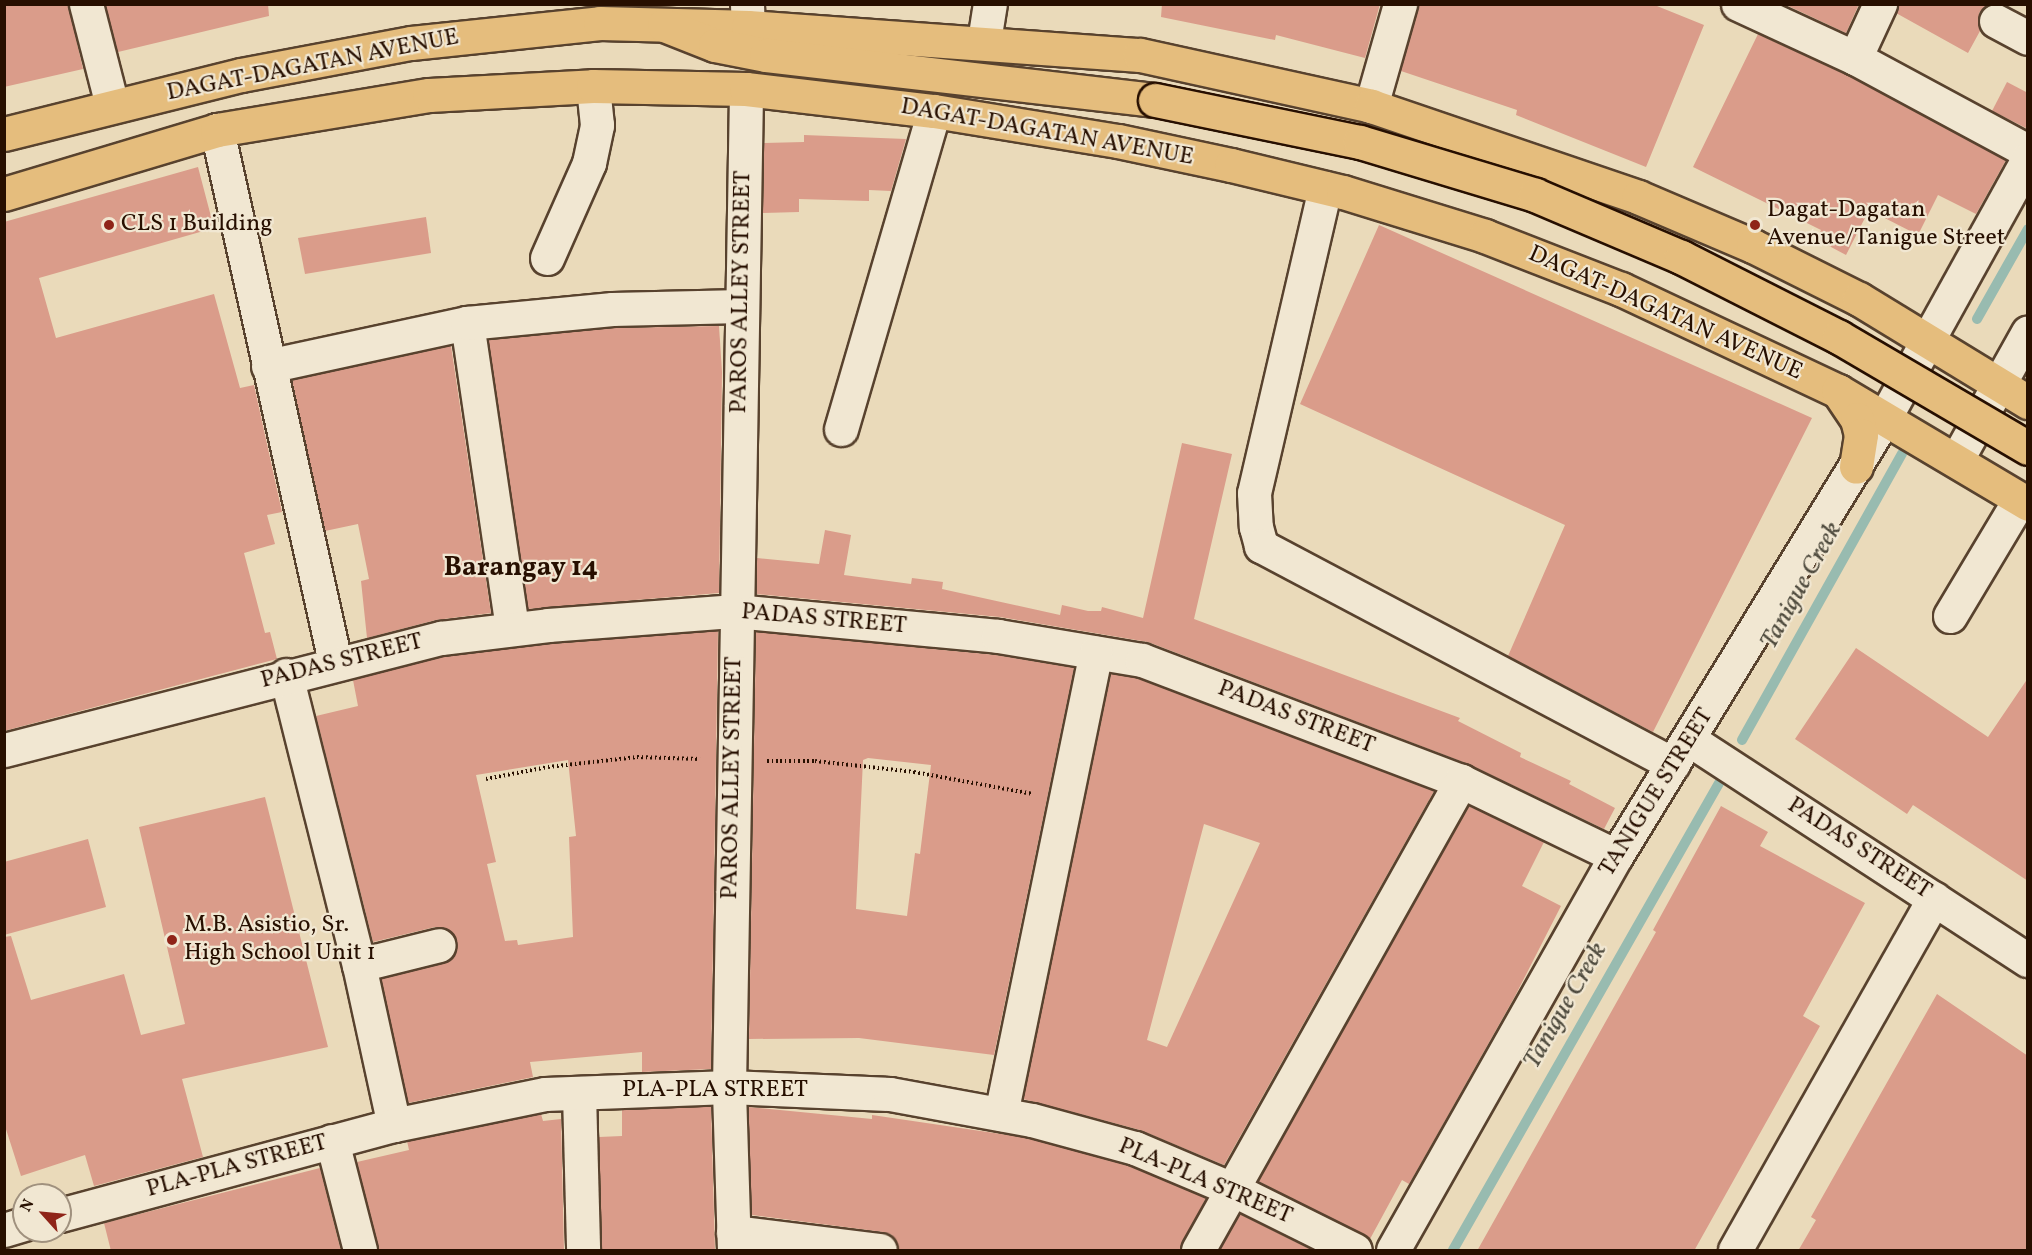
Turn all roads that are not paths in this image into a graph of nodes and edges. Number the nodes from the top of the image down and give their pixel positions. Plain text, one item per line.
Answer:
1 (86, 4) edge
2 (990, 4) edge
3 (1400, 4) edge
4 (1738, 4) edge
5 (1881, 4) edge
6 (748, 16) edge
7 (1996, 21) dead end
8 (664, 25) junction
9 (2028, 38) edge
10 (984, 41) junction
11 (1855, 58) junction
12 (593, 86) junction
13 (746, 88) junction
14 (112, 105) junction
15 (1371, 106) junction
16 (934, 111) junction
17 (217, 130) junction
18 (4, 135) edge
19 (2028, 151) edge
20 (2028, 159) edge
21 (1325, 188) junction
22 (4, 194) edge
23 (548, 258) dead end
24 (742, 306) junction
25 (467, 323) junction
26 (2028, 332) edge
27 (1927, 340) junction
28 (268, 366) junction
29 (2000, 384) junction
30 (1838, 391) junction
31 (2028, 402) edge
32 (1885, 417) junction
33 (841, 429) dead end
34 (2028, 448) edge
35 (1956, 459) junction
36 (1856, 467) junction
37 (2024, 502) edge
38 (735, 611) junction
39 (1950, 616) dead end
40 (512, 629) junction
41 (1096, 653) junction
42 (335, 662) junction
43 (286, 675) junction
44 (4, 750) edge
45 (1681, 752) junction
46 (1461, 780) junction
47 (1616, 856) junction
48 (1934, 898) junction
49 (439, 945) dead end
50 (2028, 960) edge
51 (359, 965) junction
52 (729, 1087) junction
53 (579, 1093) junction
54 (1001, 1114) junction
55 (394, 1125) junction
56 (332, 1141) junction
57 (1232, 1189) junction
58 (72, 1212) edge
59 (734, 1241) edge
60 (360, 1251) edge
61 (583, 1251) edge
62 (880, 1251) edge
63 (1198, 1251) edge
64 (1355, 1251) edge
65 (1393, 1251) edge
66 (1735, 1251) edge

1 - 14 street
2 - 10 street
3 - 15 street
4 - 11 street
5 - 11 street
6 - 8 main road, DAGAT-DAGATAN AVENUE
6 - 10 main road, DAGAT-DAGATAN AVENUE
7 - 9 street
8 - 14 main road, DAGAT-DAGATAN AVENUE
8 - 34 main road, bridge
10 - 15 main road, DAGAT-DAGATAN AVENUE
11 - 19 street
12 - 13 main road, DAGAT-DAGATAN AVENUE
12 - 17 main road, DAGAT-DAGATAN AVENUE
12 - 23 street
13 - 16 main road, DAGAT-DAGATAN AVENUE
13 - 24 street, PAROS ALLEY STREET
14 - 18 main road, DAGAT-DAGATAN AVENUE
15 - 27 main road, DAGAT-DAGATAN AVENUE
16 - 21 main road, DAGAT-DAGATAN AVENUE
16 - 33 street
17 - 22 main road, DAGAT-DAGATAN AVENUE
17 - 28 street
20 - 27 street, TANIGUE STREET
21 - 30 main road, DAGAT-DAGATAN AVENUE
21 - 45 street, PADAS STREET
24 - 25 street
24 - 38 street, PAROS ALLEY STREET
25 - 28 street
25 - 40 street
26 - 29 street
27 - 29 main road, DAGAT-DAGATAN AVENUE
27 - 32 street, TANIGUE STREET
28 - 42 street
29 - 31 main road, DAGAT-DAGATAN AVENUE
29 - 35 street
30 - 32 main road, DAGAT-DAGATAN AVENUE
30 - 36 main road
32 - 35 main road, DAGAT-DAGATAN AVENUE
32 - 36 street, TANIGUE STREET
35 - 37 main road, DAGAT-DAGATAN AVENUE
36 - 45 street, TANIGUE STREET
37 - 39 street
38 - 40 street, PADAS STREET
38 - 41 street, PADAS STREET
38 - 52 street, PAROS ALLEY STREET
40 - 42 street, PADAS STREET
41 - 46 street, PADAS STREET
41 - 54 street
42 - 43 street, PADAS STREET
43 - 44 street, PADAS STREET
43 - 51 street
45 - 47 street, TANIGUE STREET
45 - 48 street, PADAS STREET
46 - 47 street, PADAS STREET
46 - 57 street
47 - 65 street, TANIGUE STREET
48 - 50 street, PADAS STREET
48 - 66 street
49 - 51 street
51 - 55 street
52 - 53 street, PLA-PLA STREET
52 - 54 street, PLA-PLA STREET
52 - 59 street, PAROS ALLEY STREET
53 - 55 street, PLA-PLA STREET
53 - 61 street
54 - 57 street, PLA-PLA STREET
55 - 56 street, PLA-PLA STREET
56 - 58 street, PLA-PLA STREET
56 - 60 street
57 - 63 street
57 - 64 street, PLA-PLA STREET
59 - 62 street

